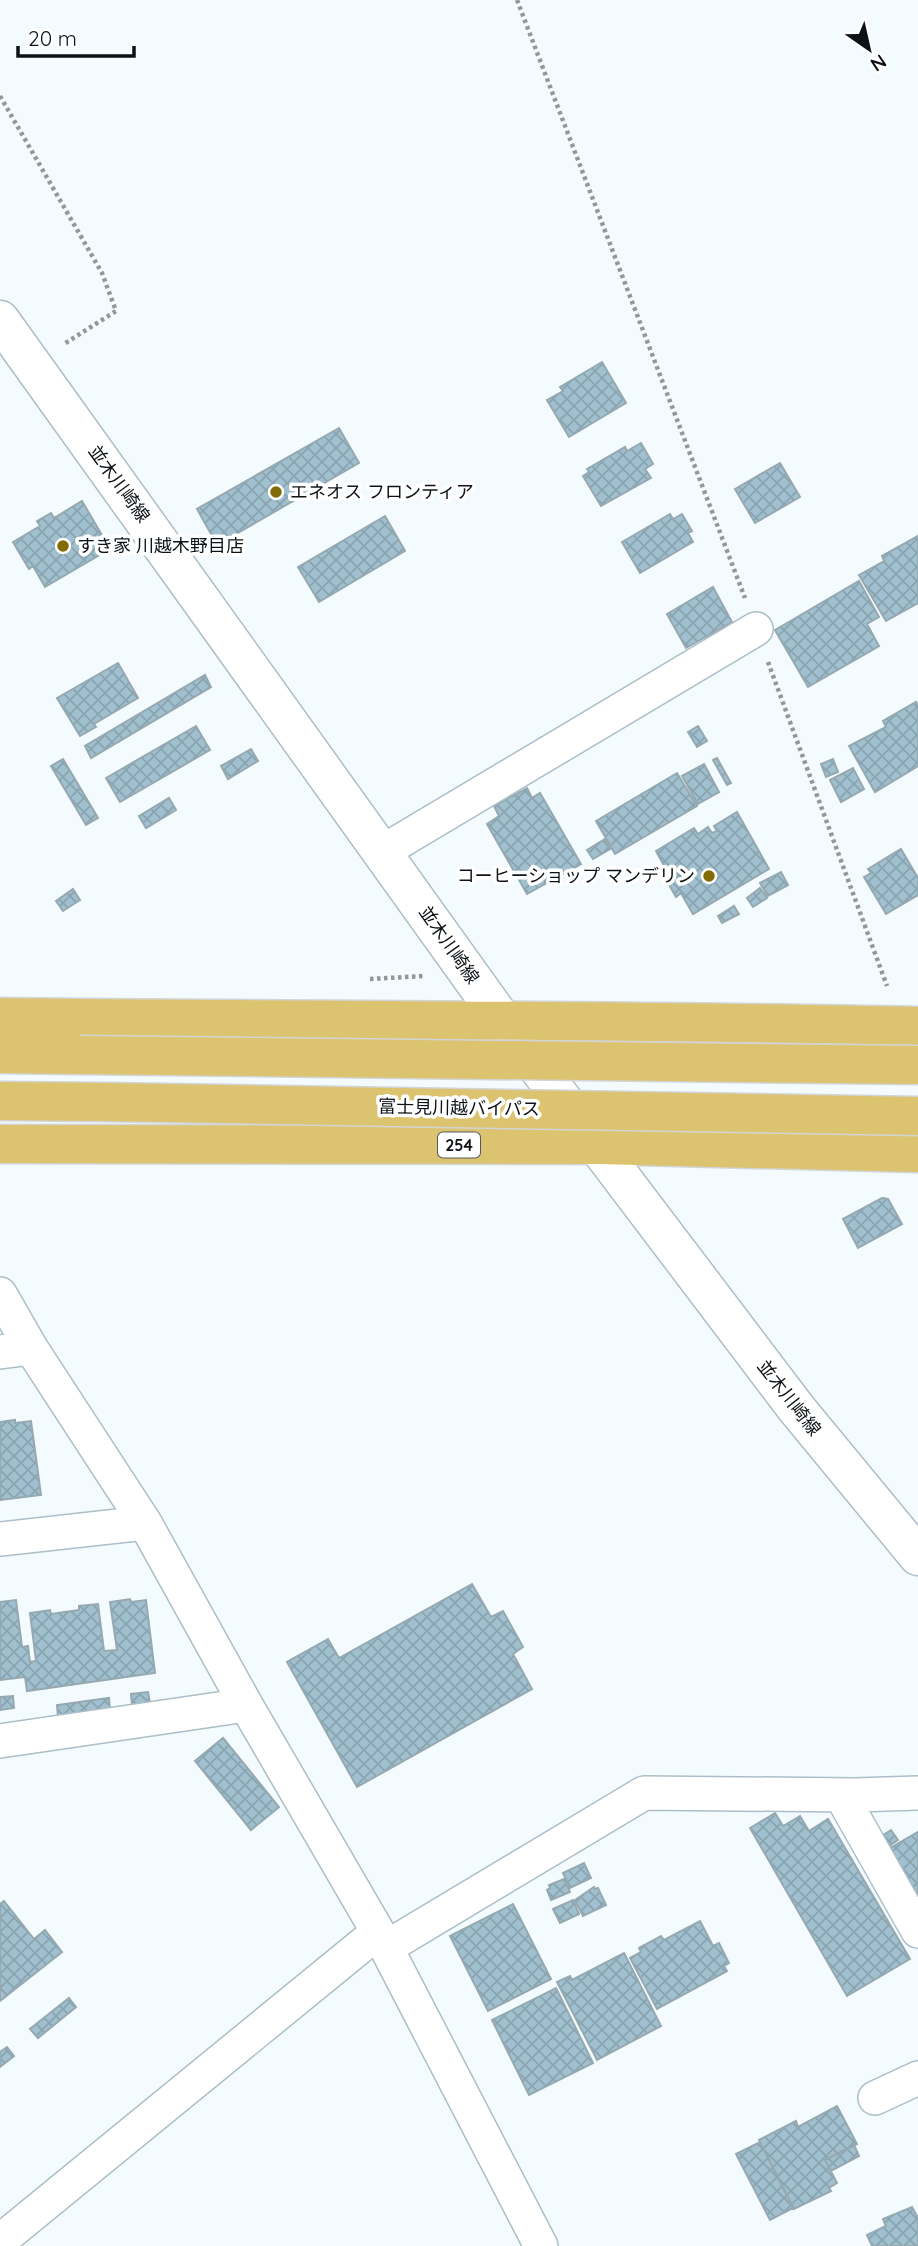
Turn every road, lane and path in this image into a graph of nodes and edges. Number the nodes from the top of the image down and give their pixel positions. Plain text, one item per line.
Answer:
1 (517, 0) edge
2 (0, 96) edge
3 (0, 320) edge
4 (32, 364) junction
5 (756, 629) junction
6 (382, 852) junction
7 (0, 1017) edge
8 (502, 1020) junction
9 (910, 1026) edge
10 (0, 1054) edge
11 (918, 1065) edge
12 (0, 1101) edge
13 (918, 1116) edge
14 (0, 1144) edge
15 (599, 1146) junction
16 (918, 1153) edge
17 (0, 1294) edge
18 (16, 1350) edge
19 (145, 1523) junction
20 (0, 1539) edge
21 (918, 1556) edge
22 (246, 1705) junction
23 (0, 1741) edge
24 (918, 1793) edge
25 (841, 1795) junction
26 (918, 1931) edge
27 (383, 1939) junction
28 (918, 2078) edge
29 (875, 2098) dead end
30 (0, 2241) edge
31 (541, 2246) edge

1 - 5 path
2 - 4 path
3 - 4 main road, 並木川崎線
4 - 6 main road, 並木川崎線
5 - 6 street
5 - 9 path
6 - 8 main road, 並木川崎線
7 - 8 highway
8 - 9 highway
8 - 15 main road, 並木川崎線
10 - 11 highway, bridge
12 - 13 highway, 富士見川越バイパス / 254, bridge
14 - 15 highway, 254
15 - 16 highway, 254
15 - 21 main road, 並木川崎線
17 - 18 street
18 - 19 street
19 - 20 street
19 - 22 street
22 - 23 street
22 - 27 street
24 - 25 street
25 - 26 street
25 - 27 street
27 - 30 street
27 - 31 street
28 - 29 street

